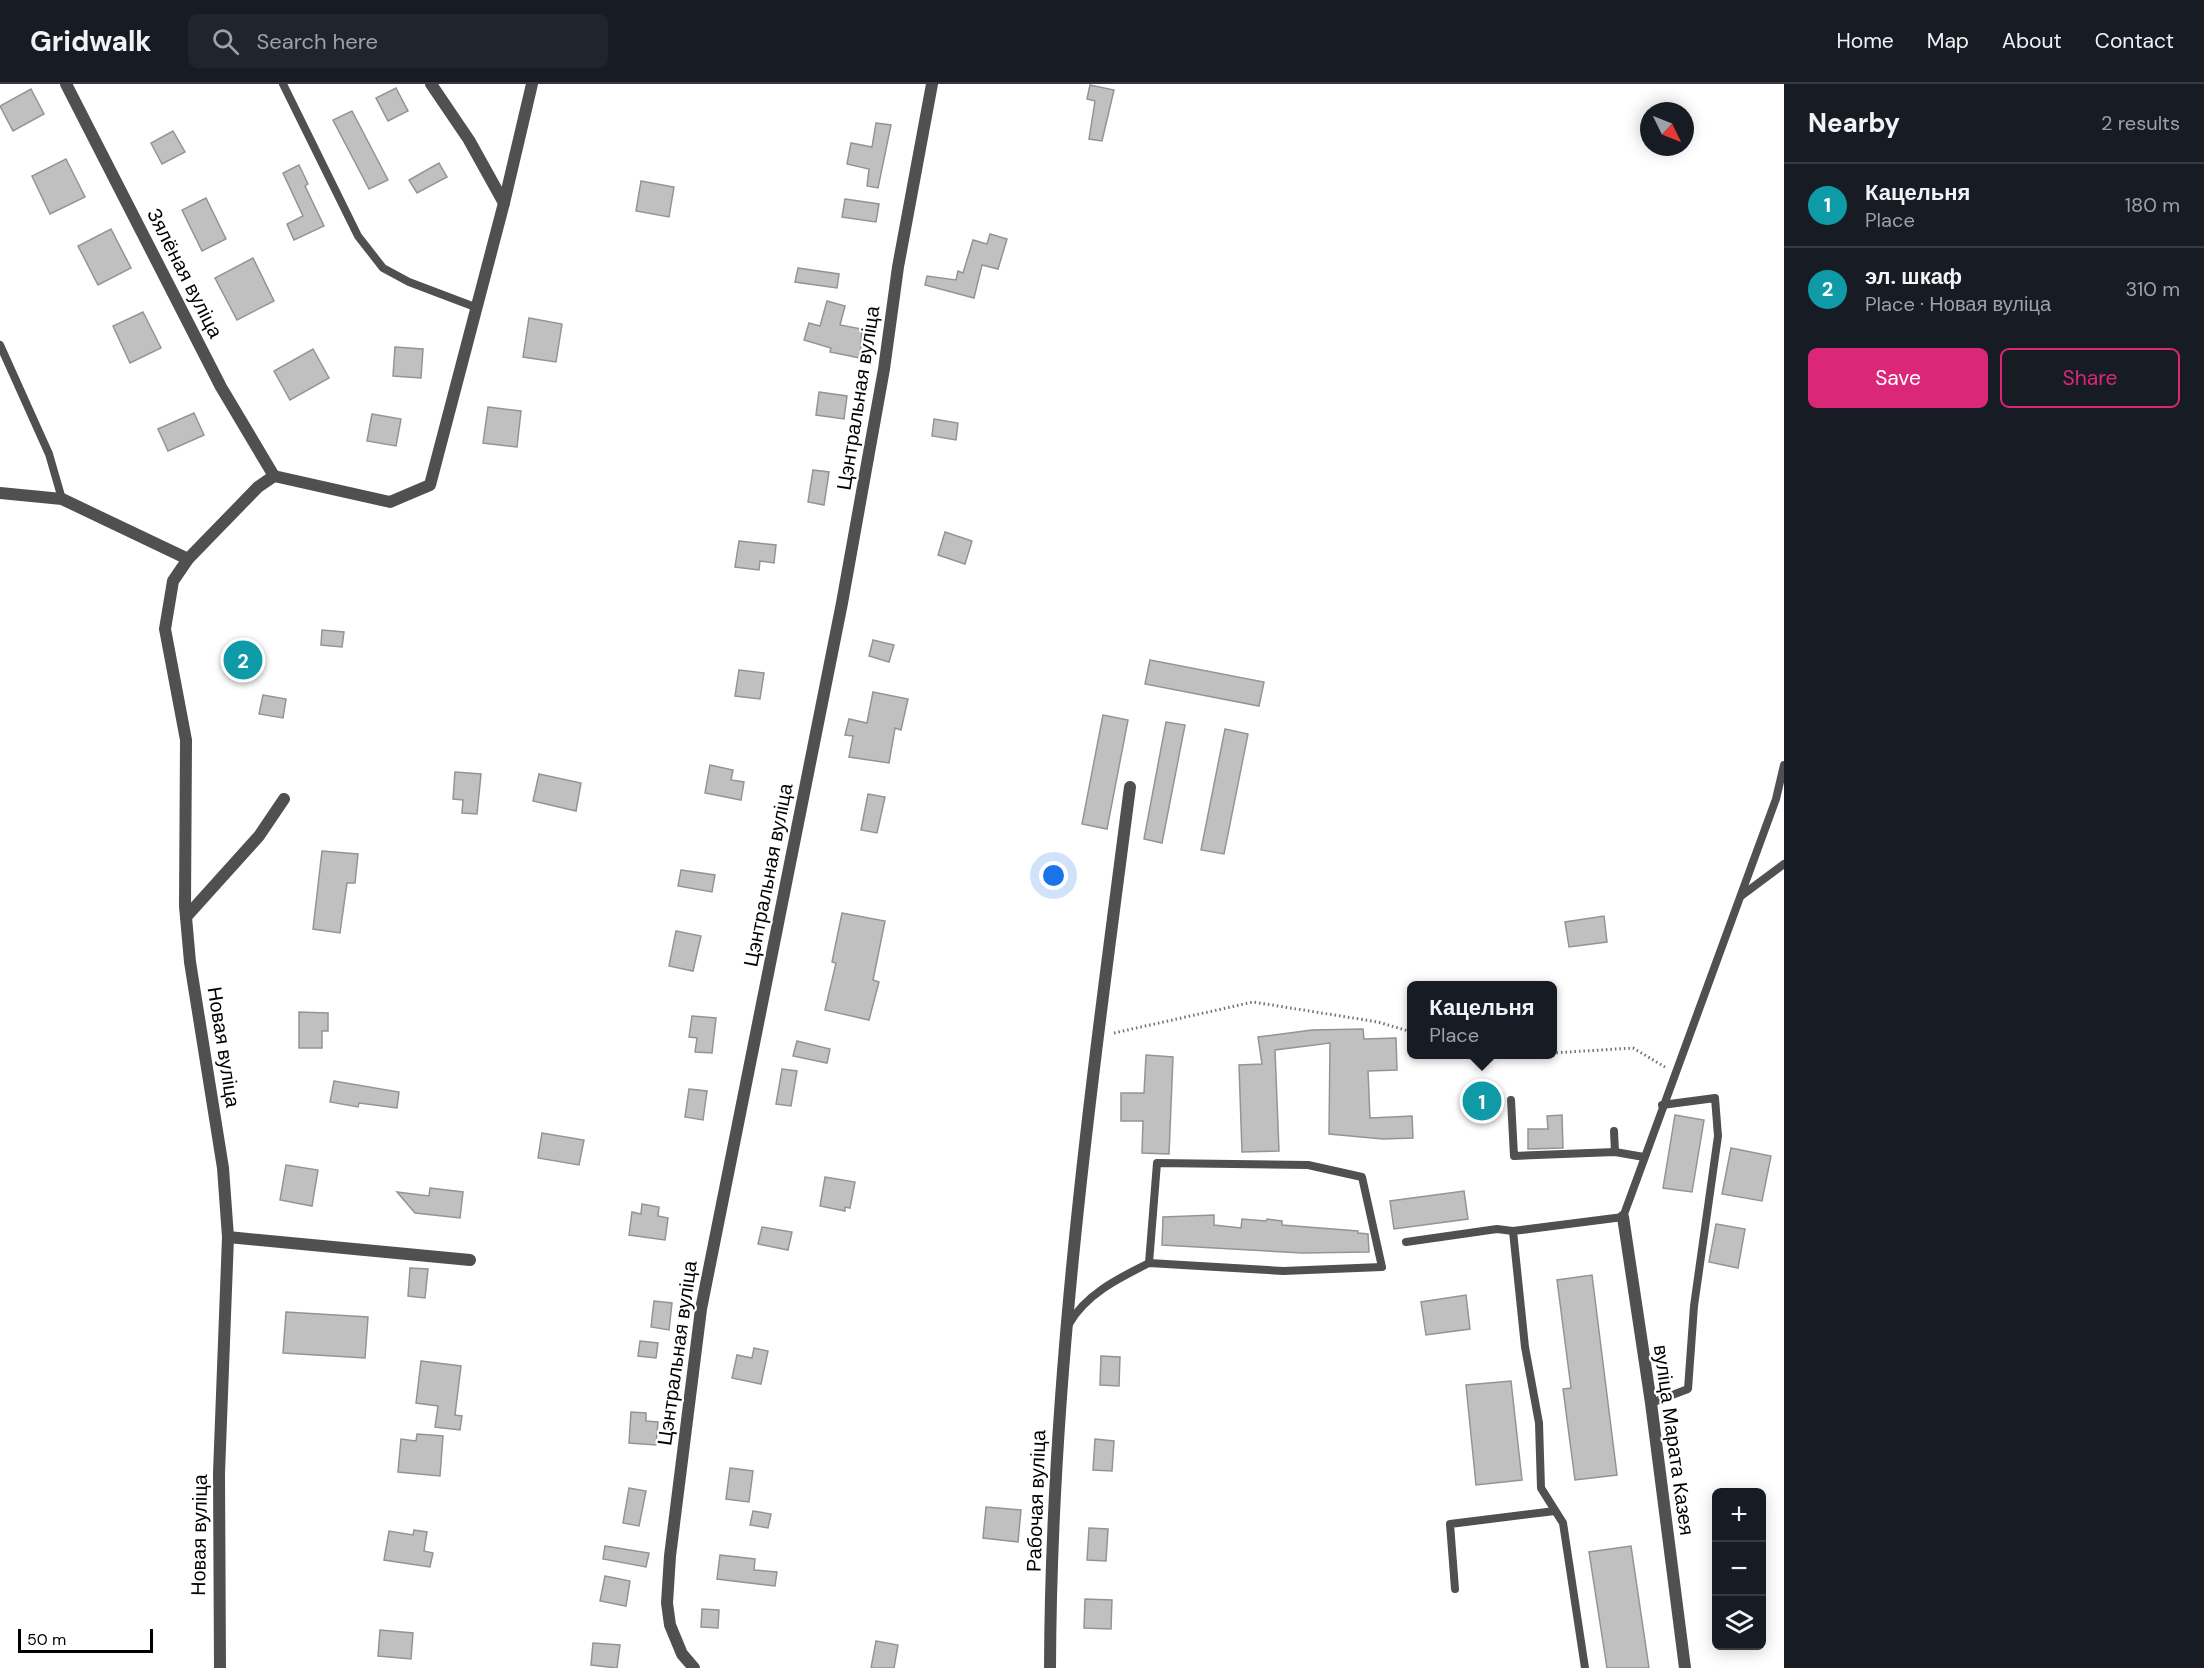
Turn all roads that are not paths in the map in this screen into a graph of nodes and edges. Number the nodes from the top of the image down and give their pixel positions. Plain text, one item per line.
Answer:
1 (66, 84) edge
2 (284, 84) edge
3 (431, 84) edge
4 (532, 84) edge
5 (932, 84) edge
6 (504, 203) junction
7 (476, 307) junction
8 (0, 345) edge
9 (274, 476) junction
10 (0, 493) edge
11 (62, 499) junction
12 (189, 559) junction
13 (1784, 765) edge
14 (1130, 788) dead end
15 (284, 800) dead end
16 (1784, 864) edge
17 (1741, 896) junction
18 (186, 917) junction
19 (1511, 1101) dead end
20 (1662, 1105) junction
21 (1614, 1131) dead end
22 (1615, 1152) junction
23 (1644, 1157) junction
24 (1623, 1217) junction
25 (1513, 1231) junction
26 (228, 1237) junction
27 (1406, 1242) dead end
28 (470, 1260) dead end
29 (1149, 1263) junction
30 (1065, 1336) junction
31 (1651, 1403) junction
32 (1555, 1511) junction
33 (1455, 1589) dead end
34 (220, 1668) edge
35 (694, 1668) edge
36 (1050, 1668) edge
37 (1586, 1668) edge
38 (1685, 1668) edge

1 - 9 street, Зялёная вуліца
2 - 7 lane
3 - 6 street
4 - 6 street
5 - 35 street, Цэнтральная вуліца
6 - 7 street
7 - 9 street
8 - 11 lane
9 - 12 street, Новая вуліца
10 - 11 street
11 - 12 street
12 - 18 street, Новая вуліца
13 - 17 lane
14 - 30 street, Рабочая вуліца
15 - 18 street
16 - 17 lane
17 - 20 lane
18 - 26 street, Новая вуліца
19 - 22 lane
20 - 23 lane
20 - 31 lane
21 - 22 lane
22 - 23 lane
23 - 24 lane
24 - 25 lane
24 - 31 street, вуліца Марата Казея
25 - 27 lane
25 - 32 lane
26 - 28 street
26 - 34 street, Новая вуліца
29 - 29 lane
29 - 30 lane
30 - 36 street, Рабочая вуліца
31 - 38 street, вуліца Марата Казея
32 - 33 lane
32 - 37 lane

